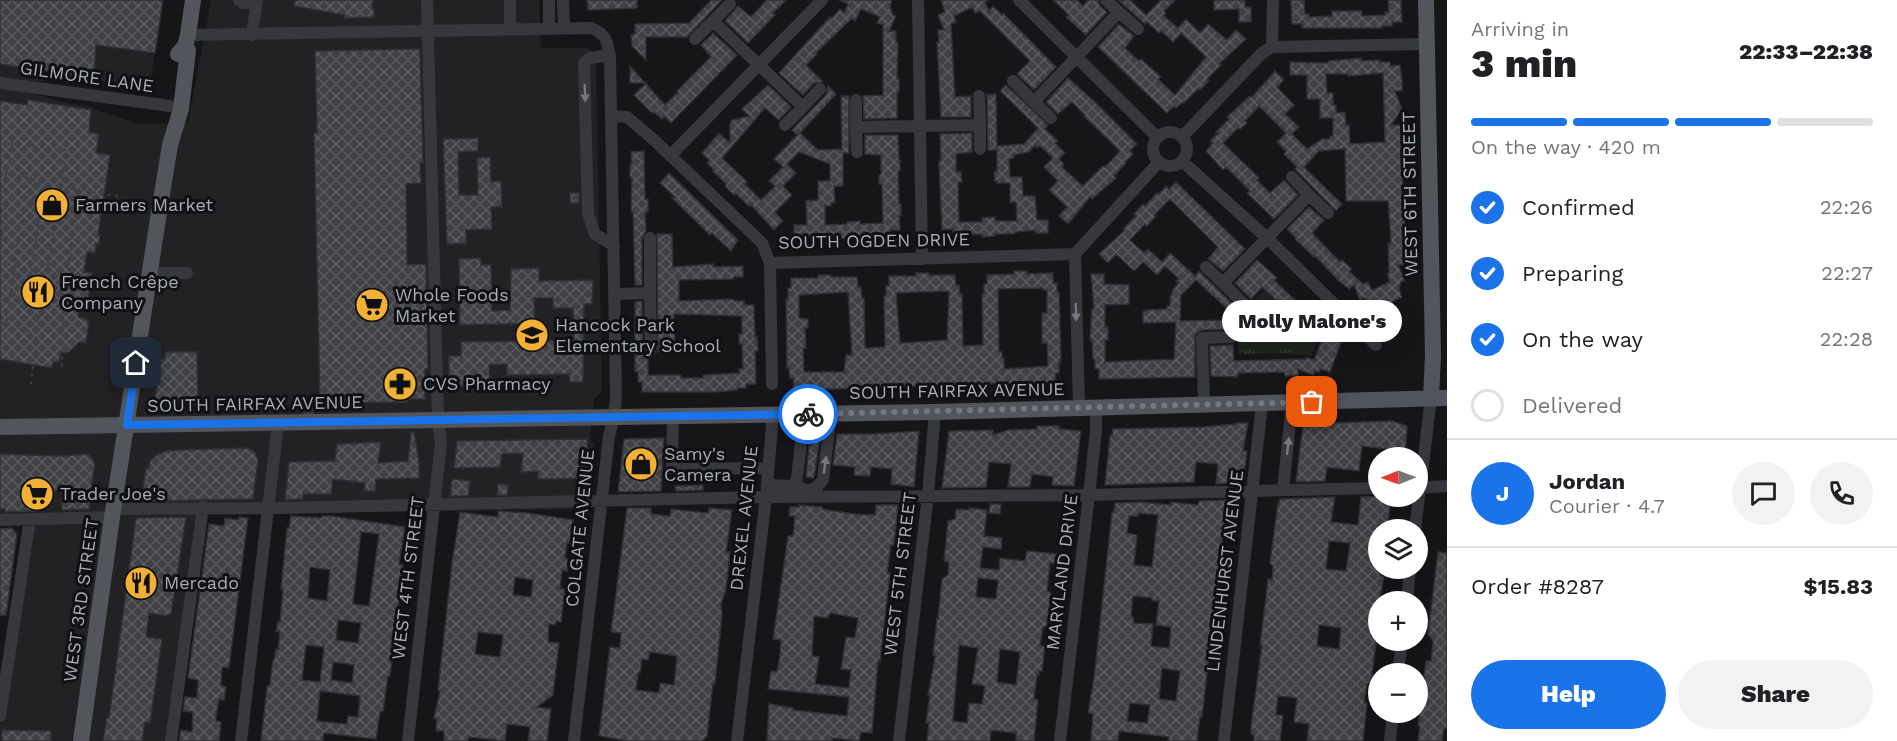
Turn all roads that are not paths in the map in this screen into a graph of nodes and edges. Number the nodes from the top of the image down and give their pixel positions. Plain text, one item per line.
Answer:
1 (193, 0) edge
2 (239, 0) edge
3 (427, 0) edge
4 (510, 0) edge
5 (549, 0) edge
6 (563, 0) edge
7 (822, 0) edge
8 (918, 0) edge
9 (1020, 0) edge
10 (1106, 0) edge
11 (1273, 0) edge
12 (1426, 0) edge
13 (257, 2) edge
14 (730, 4) dead end
15 (1119, 12) junction
16 (714, 21) junction
17 (510, 28) junction
18 (549, 28) junction
19 (564, 28) junction
20 (1138, 29) dead end
21 (428, 30) junction
22 (252, 35) junction
23 (695, 39) dead end
24 (186, 40) junction
25 (1426, 44) junction
26 (1272, 47) junction
27 (610, 55) junction
28 (1077, 55) junction
29 (758, 65) junction
30 (1013, 81) dead end
31 (0, 83) edge
32 (820, 89) dead end
33 (979, 96) dead end
34 (856, 100) dead end
35 (1034, 102) junction
36 (170, 106) junction
37 (803, 107) junction
38 (612, 116) junction
39 (1051, 118) dead end
40 (920, 124) junction
41 (785, 125) dead end
42 (980, 125) junction
43 (856, 127) junction
44 (1157, 137) junction
45 (1182, 137) junction
46 (170, 145) junction
47 (980, 149) dead end
48 (857, 152) dead end
49 (670, 156) junction
50 (1182, 161) junction
51 (1159, 162) junction
52 (1292, 177) dead end
53 (1309, 195) junction
54 (1328, 213) dead end
55 (650, 238) dead end
56 (1267, 238) junction
57 (614, 246) junction
58 (1075, 254) junction
59 (922, 259) junction
60 (770, 262) junction
61 (1206, 267) dead end
62 (150, 273) junction
63 (187, 273) dead end
64 (1223, 283) junction
65 (650, 293) junction
66 (615, 294) junction
67 (1244, 304) dead end
68 (1231, 337) dead end
69 (1376, 345) dead end
70 (651, 349) dead end
71 (772, 384) dead end
72 (1439, 398) edge
73 (1292, 403) junction
74 (308, 404) dead end
75 (1262, 404) junction
76 (1204, 405) junction
77 (1079, 407) junction
78 (1096, 407) junction
79 (935, 412) junction
80 (773, 414) junction
81 (810, 414) junction
82 (831, 414) junction
83 (674, 416) junction
84 (614, 417) junction
85 (438, 420) junction
86 (278, 423) junction
87 (309, 423) junction
88 (127, 425) junction
89 (0, 427) edge
90 (1428, 448) edge
91 (768, 468) junction
92 (1447, 486) edge
93 (1428, 487) edge
94 (1368, 488) edge
95 (1252, 490) junction
96 (1282, 490) junction
97 (766, 491) junction
98 (802, 491) junction
99 (928, 495) junction
100 (1089, 495) junction
101 (602, 501) junction
102 (435, 504) junction
103 (203, 507) junction
104 (268, 508) junction
105 (112, 513) junction
106 (30, 519) junction
107 (0, 520) edge
108 (0, 621) edge
109 (14, 621) junction
110 (0, 716) edge
111 (1392, 723) edge
112 (81, 741) edge
113 (171, 741) edge
114 (241, 741) edge
115 (408, 741) edge
116 (574, 741) edge
117 (737, 741) edge
118 (899, 741) edge
119 (1060, 741) edge
120 (1224, 741) edge
121 (1390, 741) edge

1 - 24 main road, WEST 3RD STREET
2 - 13 street
3 - 21 street, WEST 4TH STREET
4 - 17 street
5 - 18 street
6 - 19 street
7 - 29 street
8 - 40 street
9 - 28 street
10 - 15 street
11 - 26 street
12 - 25 main road, WEST 6TH STREET
13 - 22 street
14 - 16 street
15 - 20 street
15 - 28 street
16 - 23 street
16 - 29 street
17 - 18 street
17 - 21 street
18 - 19 street
19 - 27 street, COLGATE AVENUE
21 - 22 street
21 - 85 street, WEST 4TH STREET
22 - 24 street
24 - 36 main road, WEST 3RD STREET
24 - 46 main road, WEST 3RD STREET
25 - 26 street
25 - 72 main road, WEST 6TH STREET
26 - 45 street
27 - 38 street, COLGATE AVENUE
27 -> 57 street
28 - 35 street
28 - 44 street
29 - 37 street
29 - 49 street
30 - 35 street
31 - 36 street, GILMORE LANE
32 - 37 street
33 - 42 street
34 - 43 street
35 - 39 street
36 - 46 main road, WEST 3RD STREET
37 - 41 street
38 - 49 street, SOUTH OGDEN DRIVE
38 - 57 street, COLGATE AVENUE
40 - 42 street
40 - 43 street
40 - 59 street
42 - 47 street
43 - 48 street
44 - 45 street
44 - 51 street
45 - 50 street
46 - 62 main road, WEST 3RD STREET
49 - 60 street, SOUTH OGDEN DRIVE
50 - 51 street
50 - 56 street
51 - 58 street
52 - 53 street
53 - 54 street
53 - 56 street
55 - 65 street
56 - 64 street
56 - 69 street
57 - 66 street, COLGATE AVENUE
58 - 59 street, SOUTH OGDEN DRIVE
58 -> 77 street
59 - 60 street, SOUTH OGDEN DRIVE
60 - 71 street
61 - 64 street
62 - 63 street
62 - 88 main road, WEST 3RD STREET
64 - 67 street
65 - 66 street
65 - 70 street
66 - 84 street, COLGATE AVENUE
68 - 76 street
72 - 73 main road, SOUTH FAIRFAX AVENUE
72 - 90 street, WEST 6TH STREET
73 - 75 main road, SOUTH FAIRFAX AVENUE
96 -> 73 street
74 - 87 street
75 - 76 main road, SOUTH FAIRFAX AVENUE
75 - 95 street, LINDENHURST AVENUE
76 - 78 main road, SOUTH FAIRFAX AVENUE
77 - 78 main road, SOUTH FAIRFAX AVENUE
77 - 79 main road, SOUTH FAIRFAX AVENUE
78 - 100 street, MARYLAND DRIVE
79 - 82 main road, SOUTH FAIRFAX AVENUE
79 - 99 street, WEST 5TH STREET
80 - 81 main road, SOUTH FAIRFAX AVENUE
80 - 83 main road, SOUTH FAIRFAX AVENUE
80 - 91 street, DREXEL AVENUE
81 - 82 main road, SOUTH FAIRFAX AVENUE
81 - 98 street
98 -> 82 street
83 - 84 main road, SOUTH FAIRFAX AVENUE
83 - 91 street
84 - 85 main road, SOUTH FAIRFAX AVENUE
84 - 101 street, COLGATE AVENUE
85 - 87 main road, SOUTH FAIRFAX AVENUE
85 - 102 street, WEST 4TH STREET
86 - 87 main road, SOUTH FAIRFAX AVENUE
86 - 88 main road, SOUTH FAIRFAX AVENUE
86 - 104 street
88 - 89 main road, SOUTH FAIRFAX AVENUE
88 - 105 main road, WEST 3RD STREET
91 - 97 street, DREXEL AVENUE
92 - 93 street
94 - 96 street
95 - 96 street
95 - 100 street
95 - 120 street, LINDENHURST AVENUE
97 - 98 street
97 - 101 street
97 - 117 street, DREXEL AVENUE
98 - 99 street
99 - 100 street
99 - 118 street, WEST 5TH STREET
100 - 119 street, MARYLAND DRIVE
101 - 102 street
101 - 116 street, COLGATE AVENUE
102 - 104 street
102 - 115 street, WEST 4TH STREET
103 - 104 street
103 - 105 street
103 - 113 street
104 - 114 street
105 - 106 street
105 - 112 main road, WEST 3RD STREET
106 - 107 street
106 - 109 street
108 - 109 street
109 - 110 street
111 - 121 street

